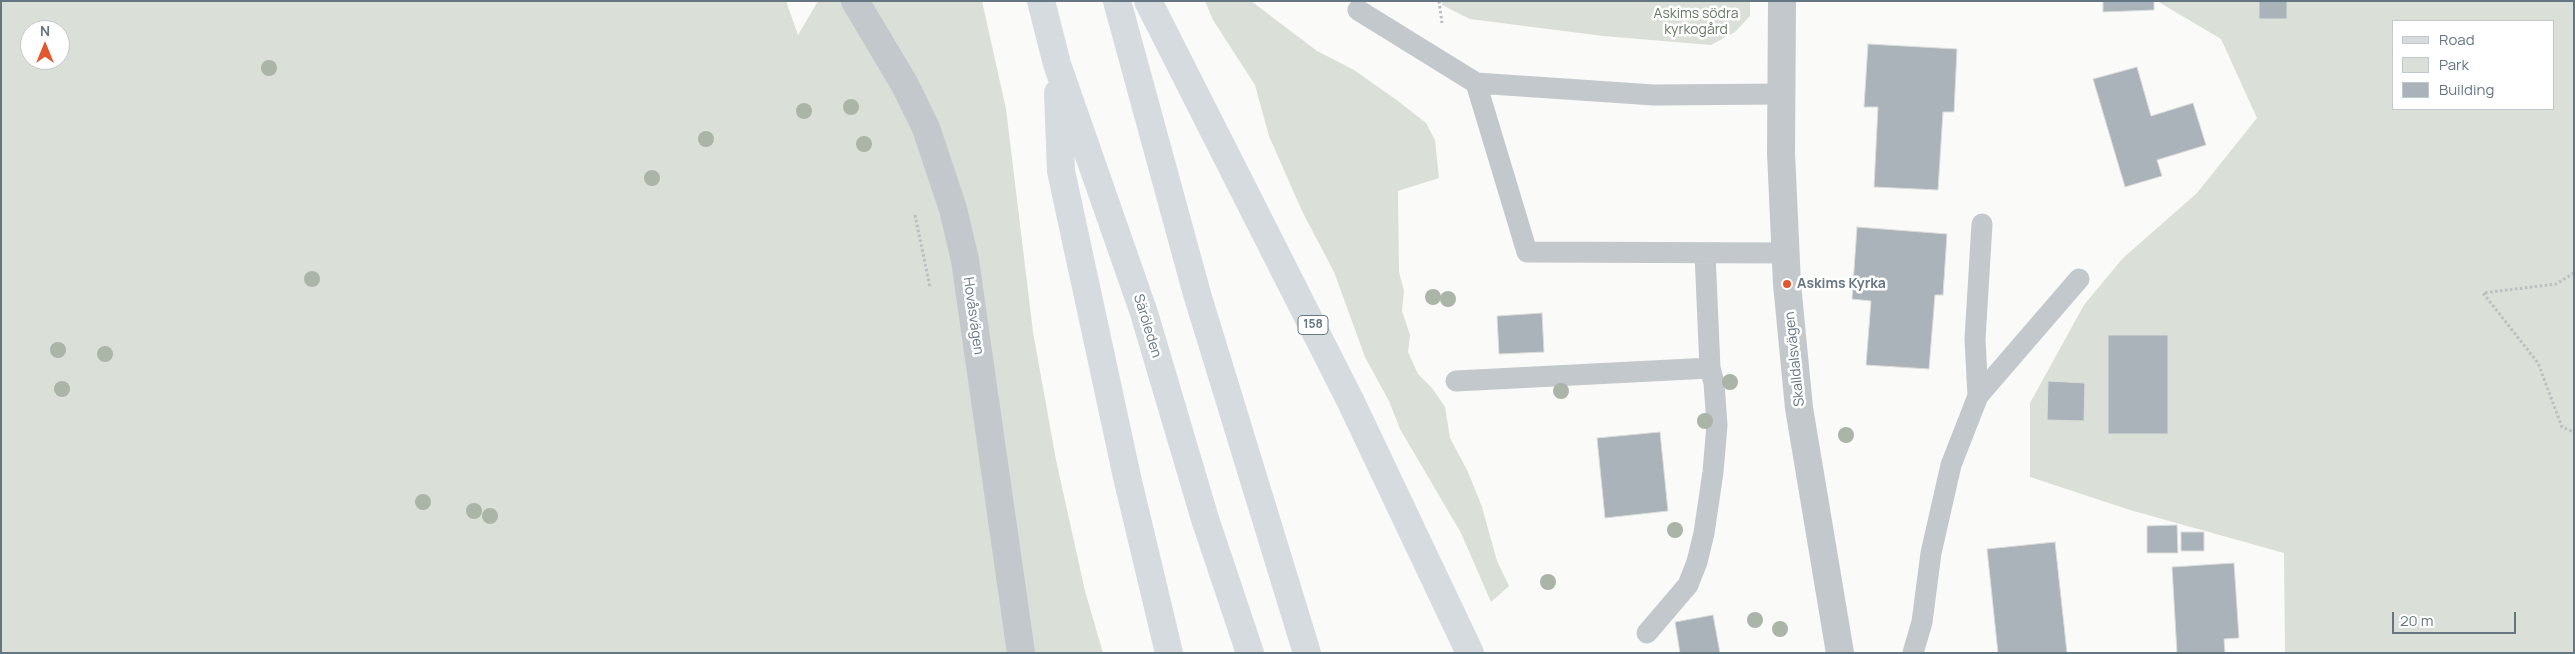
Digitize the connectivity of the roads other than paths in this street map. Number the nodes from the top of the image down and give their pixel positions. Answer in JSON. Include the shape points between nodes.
{"nodes":[{"id":1,"x":855,"y":1,"type":"edge"},
{"id":2,"x":1041,"y":1,"type":"edge"},
{"id":3,"x":1116,"y":1,"type":"edge"},
{"id":4,"x":1148,"y":1,"type":"edge"},
{"id":5,"x":1782,"y":1,"type":"edge"},
{"id":6,"x":1358,"y":10,"type":"dead end"},
{"id":7,"x":1057,"y":64,"type":"junction"},
{"id":8,"x":1476,"y":83,"type":"junction"},
{"id":9,"x":1781,"y":94,"type":"junction"},
{"id":10,"x":1982,"y":224,"type":"dead end"},
{"id":11,"x":1786,"y":253,"type":"junction"},
{"id":12,"x":1705,"y":254,"type":"junction"},
{"id":13,"x":2079,"y":279,"type":"dead end"},
{"id":14,"x":1710,"y":368,"type":"junction"},
{"id":15,"x":1456,"y":381,"type":"dead end"},
{"id":16,"x":1978,"y":396,"type":"junction"},
{"id":17,"x":1647,"y":633,"type":"dead end"},
{"id":18,"x":1021,"y":653,"type":"edge"},
{"id":19,"x":1169,"y":653,"type":"edge"},
{"id":20,"x":1250,"y":653,"type":"edge"},
{"id":21,"x":1307,"y":653,"type":"edge"},
{"id":22,"x":1470,"y":653,"type":"edge"},
{"id":23,"x":1840,"y":653,"type":"edge"},
{"id":24,"x":1913,"y":653,"type":"edge"}],
"edges":[{"from":1,"to":18,"type":"street","name":"Hovåsvägen","via":[[905,85],[926,128],[953,208],[965,260]]},
{"from":2,"to":7,"type":"main road","name":"Säröleden"},
{"from":3,"to":21,"type":"main road","via":[[1197,294]]},
{"from":4,"to":22,"type":"main road","number":"158","via":[[1347,393]]},
{"from":5,"to":9,"type":"street","name":"Skalldalsvägen"},
{"from":6,"to":8,"type":"lane"},
{"from":7,"to":19,"type":"main road","via":[[1061,171],[1127,477]]},
{"from":7,"to":20,"type":"main road","name":"Säröleden","via":[[1144,313]]},
{"from":8,"to":9,"type":"lane","via":[[1654,95]]},
{"from":8,"to":12,"type":"lane","via":[[1527,252]]},
{"from":9,"to":11,"type":"street","name":"Skalldalsvägen"},
{"from":10,"to":16,"type":"lane","via":[[1975,339]]},
{"from":11,"to":12,"type":"lane"},
{"from":11,"to":23,"type":"street","name":"Skalldalsvägen","via":[[1800,408]]},
{"from":12,"to":14,"type":"lane"},
{"from":13,"to":16,"type":"lane"},
{"from":14,"to":15,"type":"lane"},
{"from":14,"to":17,"type":"lane","via":[[1717,425],[1704,534],[1688,585]]},
{"from":16,"to":24,"type":"lane","via":[[1951,465],[1931,553],[1922,622]]}]}
